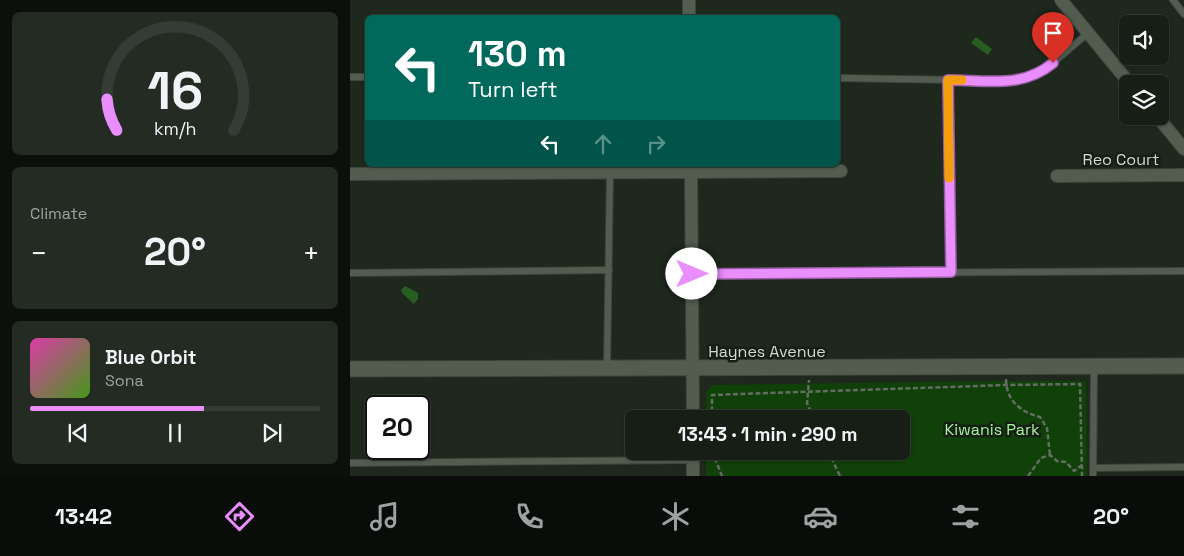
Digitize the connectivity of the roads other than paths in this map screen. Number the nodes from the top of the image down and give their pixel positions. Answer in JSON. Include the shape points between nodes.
{"nodes":[{"id":1,"x":689,"y":0,"type":"edge"},
{"id":2,"x":1061,"y":0,"type":"edge"},
{"id":3,"x":1173,"y":0,"type":"edge"},
{"id":4,"x":1184,"y":14,"type":"edge"},
{"id":5,"x":689,"y":15,"type":"edge"},
{"id":6,"x":1088,"y":33,"type":"junction"},
{"id":7,"x":1123,"y":75,"type":"edge"},
{"id":8,"x":350,"y":77,"type":"edge"},
{"id":9,"x":365,"y":77,"type":"edge"},
{"id":10,"x":840,"y":78,"type":"edge"},
{"id":11,"x":948,"y":80,"type":"junction"},
{"id":12,"x":1164,"y":125,"type":"edge"},
{"id":13,"x":1184,"y":149,"type":"edge"},
{"id":14,"x":691,"y":169,"type":"edge"},
{"id":15,"x":841,"y":171,"type":"dead end"},
{"id":16,"x":610,"y":173,"type":"junction"},
{"id":17,"x":350,"y":174,"type":"edge"},
{"id":18,"x":1184,"y":175,"type":"edge"},
{"id":19,"x":1057,"y":176,"type":"dead end"},
{"id":20,"x":609,"y":270,"type":"junction"},
{"id":21,"x":1184,"y":271,"type":"edge"},
{"id":22,"x":951,"y":272,"type":"junction"},
{"id":23,"x":350,"y":273,"type":"edge"},
{"id":24,"x":692,"y":274,"type":"junction"},
{"id":25,"x":1094,"y":366,"type":"junction"},
{"id":26,"x":1184,"y":366,"type":"edge"},
{"id":27,"x":350,"y":368,"type":"edge"},
{"id":28,"x":607,"y":369,"type":"junction"},
{"id":29,"x":693,"y":369,"type":"junction"},
{"id":30,"x":693,"y":410,"type":"edge"},
{"id":31,"x":625,"y":457,"type":"edge"},
{"id":32,"x":693,"y":460,"type":"edge"},
{"id":33,"x":350,"y":463,"type":"edge"},
{"id":34,"x":1184,"y":467,"type":"edge"},
{"id":35,"x":1093,"y":468,"type":"junction"},
{"id":36,"x":693,"y":476,"type":"edge"},
{"id":37,"x":1093,"y":476,"type":"edge"}],
"edges":[{"from":1,"to":5,"type":"street"},
{"from":2,"to":6,"type":"street"},
{"from":3,"to":4,"type":"lane"},
{"from":6,"to":7,"type":"street"},
{"from":6,"to":11,"type":"lane","via":[[1041,73],[1018,81]]},
{"from":8,"to":9,"type":"lane"},
{"from":10,"to":11,"type":"lane"},
{"from":11,"to":22,"type":"lane"},
{"from":12,"to":13,"type":"street"},
{"from":14,"to":15,"type":"street"},
{"from":14,"to":16,"type":"street"},
{"from":14,"to":24,"type":"street"},
{"from":16,"to":17,"type":"street"},
{"from":16,"to":20,"type":"lane"},
{"from":18,"to":19,"type":"street","name":"Reo Court"},
{"from":20,"to":23,"type":"lane"},
{"from":20,"to":28,"type":"lane"},
{"from":21,"to":22,"type":"lane"},
{"from":22,"to":24,"type":"lane"},
{"from":24,"to":29,"type":"street"},
{"from":25,"to":26,"type":"street","name":"Haynes Avenue"},
{"from":25,"to":29,"type":"street","name":"Haynes Avenue"},
{"from":25,"to":35,"type":"lane"},
{"from":27,"to":28,"type":"street","name":"Haynes Avenue"},
{"from":28,"to":29,"type":"street","name":"Haynes Avenue"},
{"from":29,"to":30,"type":"street"},
{"from":31,"to":33,"type":"lane"},
{"from":32,"to":36,"type":"street"},
{"from":34,"to":35,"type":"lane"},
{"from":35,"to":37,"type":"lane"}]}
